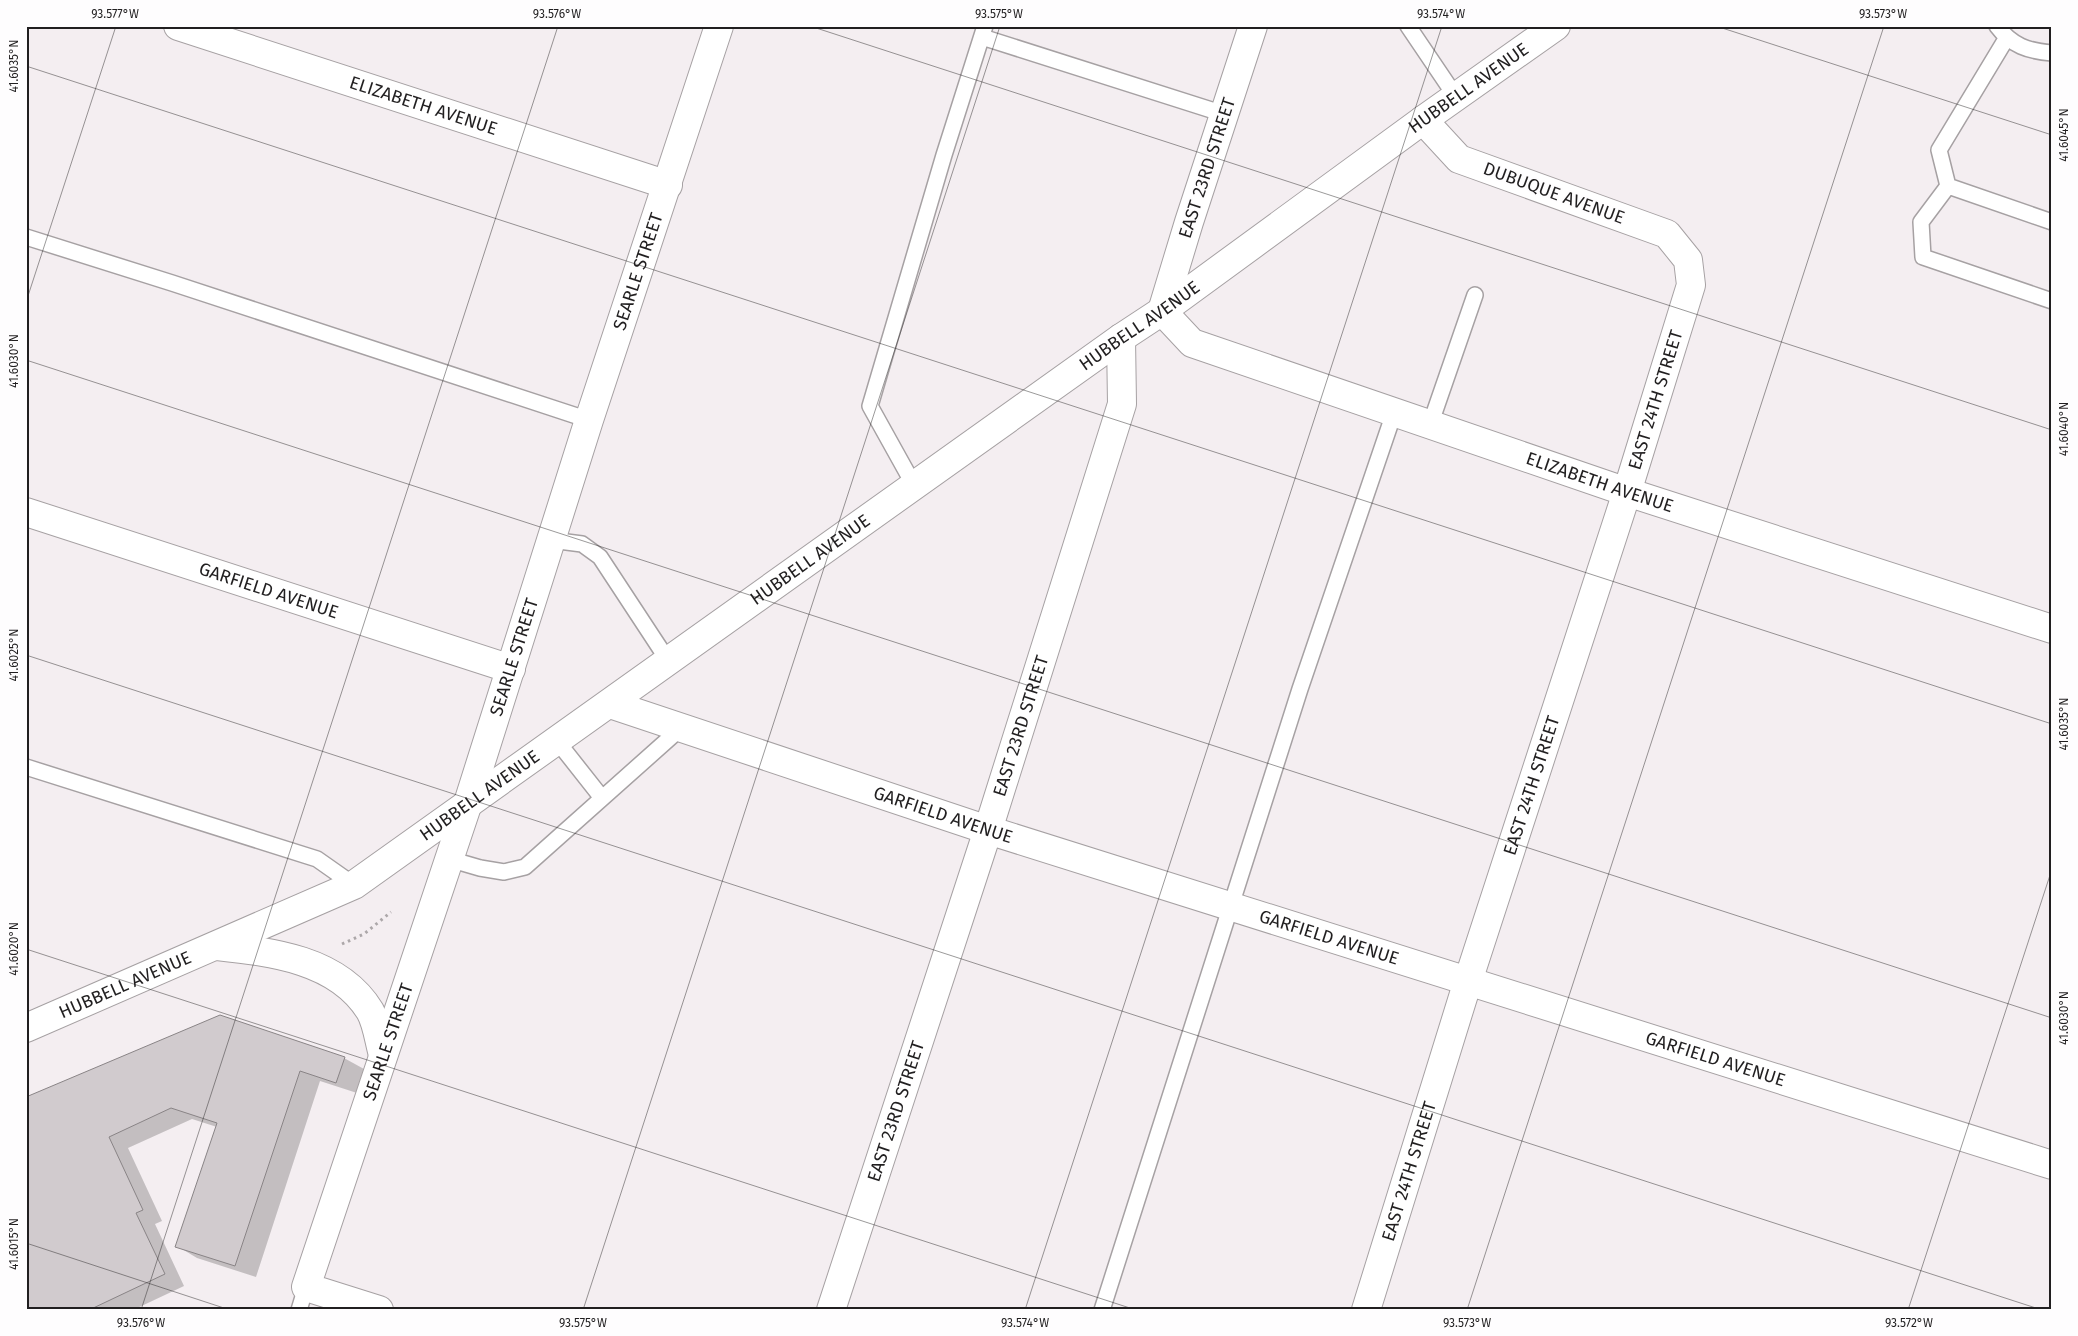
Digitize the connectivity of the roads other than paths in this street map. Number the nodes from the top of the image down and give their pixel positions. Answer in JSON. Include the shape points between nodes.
{"nodes":[{"id":1,"x":178,"y":26,"type":"edge"},
{"id":2,"x":719,"y":26,"type":"edge"},
{"id":3,"x":1253,"y":26,"type":"edge"},
{"id":4,"x":1408,"y":26,"type":"edge"},
{"id":5,"x":1556,"y":26,"type":"edge"},
{"id":6,"x":983,"y":31,"type":"edge"},
{"id":7,"x":2001,"y":32,"type":"edge"},
{"id":8,"x":2052,"y":53,"type":"edge"},
{"id":9,"x":1456,"y":97,"type":"junction"},
{"id":10,"x":1224,"y":114,"type":"junction"},
{"id":11,"x":1422,"y":120,"type":"junction"},
{"id":12,"x":668,"y":185,"type":"junction"},
{"id":13,"x":1948,"y":186,"type":"junction"},
{"id":14,"x":2052,"y":222,"type":"edge"},
{"id":15,"x":26,"y":237,"type":"edge"},
{"id":16,"x":1688,"y":260,"type":"joint"},
{"id":17,"x":1476,"y":295,"type":"dead end"},
{"id":18,"x":2052,"y":301,"type":"edge"},
{"id":19,"x":1162,"y":311,"type":"junction"},
{"id":20,"x":1121,"y":338,"type":"junction"},
{"id":21,"x":1394,"y":413,"type":"junction"},
{"id":22,"x":588,"y":420,"type":"junction"},
{"id":23,"x":1430,"y":425,"type":"junction"},
{"id":24,"x":915,"y":487,"type":"junction"},
{"id":25,"x":1627,"y":492,"type":"junction"},
{"id":26,"x":26,"y":512,"type":"edge"},
{"id":27,"x":551,"y":540,"type":"junction"},
{"id":28,"x":2052,"y":629,"type":"edge"},
{"id":29,"x":669,"y":662,"type":"junction"},
{"id":30,"x":511,"y":669,"type":"junction"},
{"id":31,"x":610,"y":704,"type":"junction"},
{"id":32,"x":681,"y":728,"type":"junction"},
{"id":33,"x":558,"y":741,"type":"junction"},
{"id":34,"x":26,"y":767,"type":"edge"},
{"id":35,"x":602,"y":798,"type":"junction"},
{"id":36,"x":467,"y":806,"type":"junction"},
{"id":37,"x":988,"y":830,"type":"junction"},
{"id":38,"x":449,"y":859,"type":"junction"},
{"id":39,"x":354,"y":885,"type":"junction"},
{"id":40,"x":1230,"y":906,"type":"junction"},
{"id":41,"x":214,"y":946,"type":"junction"},
{"id":42,"x":1468,"y":981,"type":"junction"},
{"id":43,"x":26,"y":1028,"type":"edge"},
{"id":44,"x":383,"y":1055,"type":"junction"},
{"id":45,"x":2052,"y":1165,"type":"edge"},
{"id":46,"x":302,"y":1298,"type":"edge"},
{"id":47,"x":379,"y":1310,"type":"edge"},
{"id":48,"x":831,"y":1310,"type":"edge"},
{"id":49,"x":1102,"y":1310,"type":"edge"},
{"id":50,"x":1366,"y":1310,"type":"edge"}],
"edges":[{"from":1,"to":12,"type":"street","name":"ELIZABETH AVENUE"},
{"from":2,"to":12,"type":"street","name":"SEARLE STREET"},
{"from":3,"to":10,"type":"street","name":"EAST 23RD STREET"},
{"from":4,"to":9,"type":"lane"},
{"from":5,"to":9,"type":"street","name":"HUBBELL AVENUE"},
{"from":6,"to":10,"type":"lane"},
{"from":6,"to":24,"type":"lane","via":[[870,406]]},
{"from":7,"to":8,"type":"lane","via":[[2031,52]]},
{"from":7,"to":13,"type":"lane","via":[[1939,150]]},
{"from":9,"to":11,"type":"street","name":"HUBBELL AVENUE"},
{"from":10,"to":19,"type":"street","name":"EAST 23RD STREET"},
{"from":11,"to":16,"type":"street","name":"DUBUQUE AVENUE","via":[[1459,159],[1667,234]]},
{"from":11,"to":19,"type":"street","name":"HUBBELL AVENUE"},
{"from":12,"to":22,"type":"street","name":"SEARLE STREET"},
{"from":13,"to":14,"type":"lane"},
{"from":13,"to":18,"type":"lane","via":[[1921,222],[1923,257]]},
{"from":15,"to":22,"type":"lane"},
{"from":16,"to":25,"type":"street","name":"EAST 24TH STREET","via":[[1691,285]]},
{"from":17,"to":23,"type":"lane"},
{"from":19,"to":20,"type":"street","name":"HUBBELL AVENUE"},
{"from":19,"to":21,"type":"street","name":"ELIZABETH AVENUE","via":[[1192,343]]},
{"from":20,"to":24,"type":"street","name":"HUBBELL AVENUE"},
{"from":20,"to":37,"type":"street","name":"EAST 23RD STREET","via":[[1122,404]]},
{"from":21,"to":23,"type":"street","name":"ELIZABETH AVENUE"},
{"from":21,"to":40,"type":"lane"},
{"from":22,"to":27,"type":"street","name":"SEARLE STREET"},
{"from":23,"to":25,"type":"street","name":"ELIZABETH AVENUE"},
{"from":24,"to":29,"type":"street","name":"HUBBELL AVENUE"},
{"from":25,"to":28,"type":"street","name":"ELIZABETH AVENUE"},
{"from":25,"to":42,"type":"street","name":"EAST 24TH STREET"},
{"from":26,"to":30,"type":"street","name":"GARFIELD AVENUE"},
{"from":27,"to":29,"type":"lane","via":[[582,544],[600,557]]},
{"from":27,"to":30,"type":"street","name":"SEARLE STREET"},
{"from":29,"to":31,"type":"street","name":"HUBBELL AVENUE"},
{"from":30,"to":36,"type":"street","name":"SEARLE STREET"},
{"from":31,"to":32,"type":"street","name":"GARFIELD AVENUE"},
{"from":31,"to":33,"type":"street","name":"HUBBELL AVENUE"},
{"from":32,"to":35,"type":"lane"},
{"from":32,"to":37,"type":"street","name":"GARFIELD AVENUE"},
{"from":33,"to":35,"type":"lane"},
{"from":33,"to":36,"type":"street","name":"HUBBELL AVENUE"},
{"from":34,"to":39,"type":"lane","via":[[317,858]]},
{"from":35,"to":38,"type":"lane","via":[[525,867],[504,872]]},
{"from":36,"to":38,"type":"street","name":"SEARLE STREET"},
{"from":36,"to":39,"type":"street","name":"HUBBELL AVENUE"},
{"from":37,"to":40,"type":"street","name":"GARFIELD AVENUE"},
{"from":37,"to":48,"type":"street","name":"EAST 23RD STREET"},
{"from":38,"to":44,"type":"street","name":"SEARLE STREET"},
{"from":39,"to":41,"type":"street","name":"HUBBELL AVENUE"},
{"from":40,"to":42,"type":"street","name":"GARFIELD AVENUE"},
{"from":40,"to":49,"type":"lane"},
{"from":41,"to":43,"type":"street","name":"HUBBELL AVENUE"},
{"from":41,"to":44,"type":"street","via":[[259,950],[302,961],[351,986],[370,1012]]},
{"from":42,"to":45,"type":"street","name":"GARFIELD AVENUE"},
{"from":42,"to":50,"type":"street","name":"EAST 24TH STREET"},
{"from":44,"to":46,"type":"street","name":"SEARLE STREET"},
{"from":46,"to":47,"type":"street"}]}
